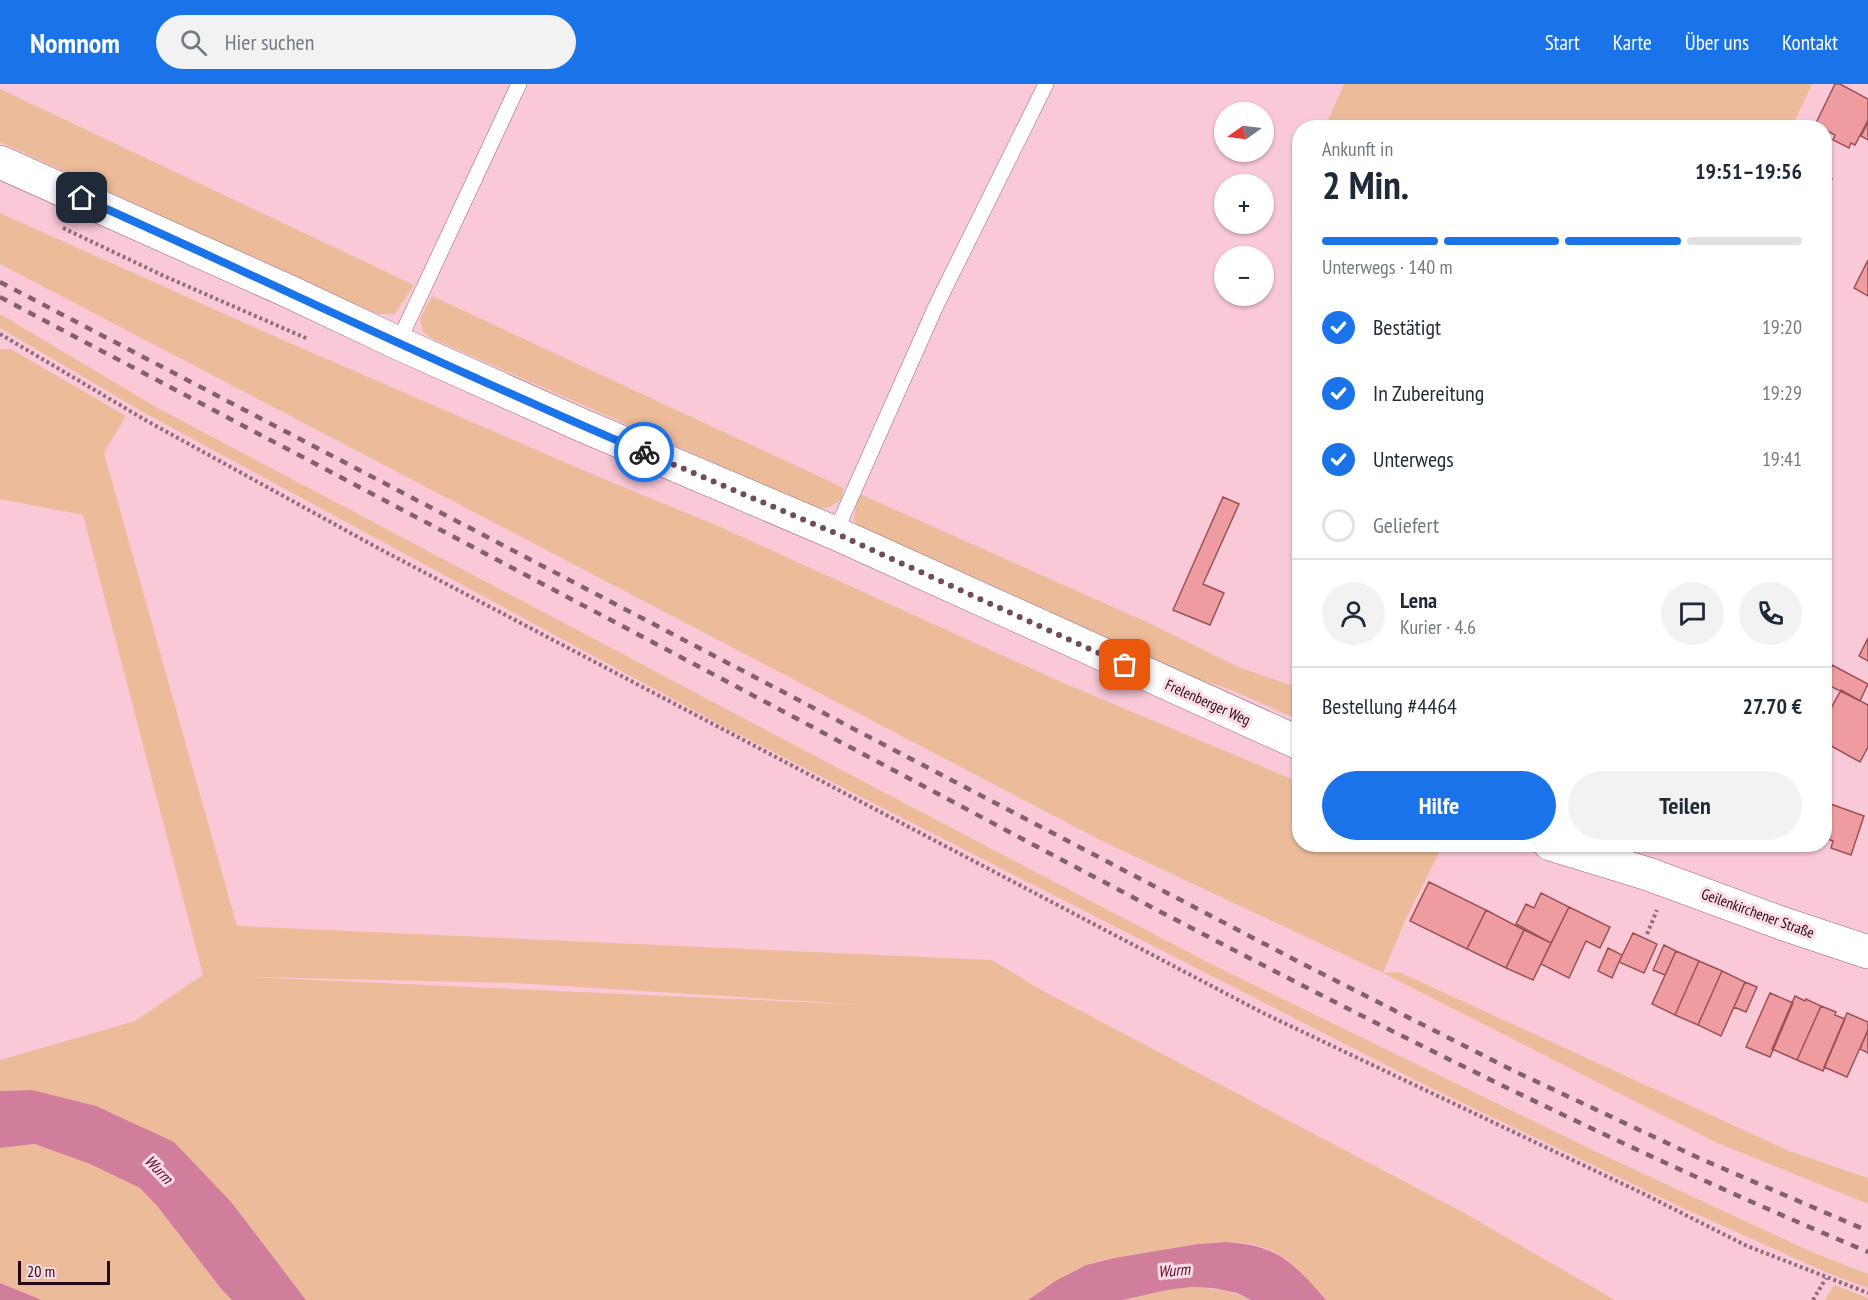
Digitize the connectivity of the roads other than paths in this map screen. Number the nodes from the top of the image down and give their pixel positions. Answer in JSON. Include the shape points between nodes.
{"nodes":[{"id":1,"x":519,"y":84,"type":"edge"},
{"id":2,"x":1046,"y":84,"type":"edge"},
{"id":3,"x":0,"y":162,"type":"edge"},
{"id":4,"x":398,"y":343,"type":"junction"},
{"id":5,"x":835,"y":533,"type":"junction"},
{"id":6,"x":1292,"y":740,"type":"edge"},
{"id":7,"x":1576,"y":852,"type":"edge"},
{"id":8,"x":1868,"y":952,"type":"edge"}],
"edges":[{"from":1,"to":4,"type":"lane"},
{"from":2,"to":5,"type":"lane","via":[[936,306]]},
{"from":3,"to":4,"type":"main road","name":"Frelenberger Weg"},
{"from":4,"to":5,"type":"main road","name":"Frelenberger Weg"},
{"from":5,"to":6,"type":"main road","name":"Frelenberger Weg"},
{"from":7,"to":8,"type":"main road","name":"Geilenkirchener Straße"}]}
